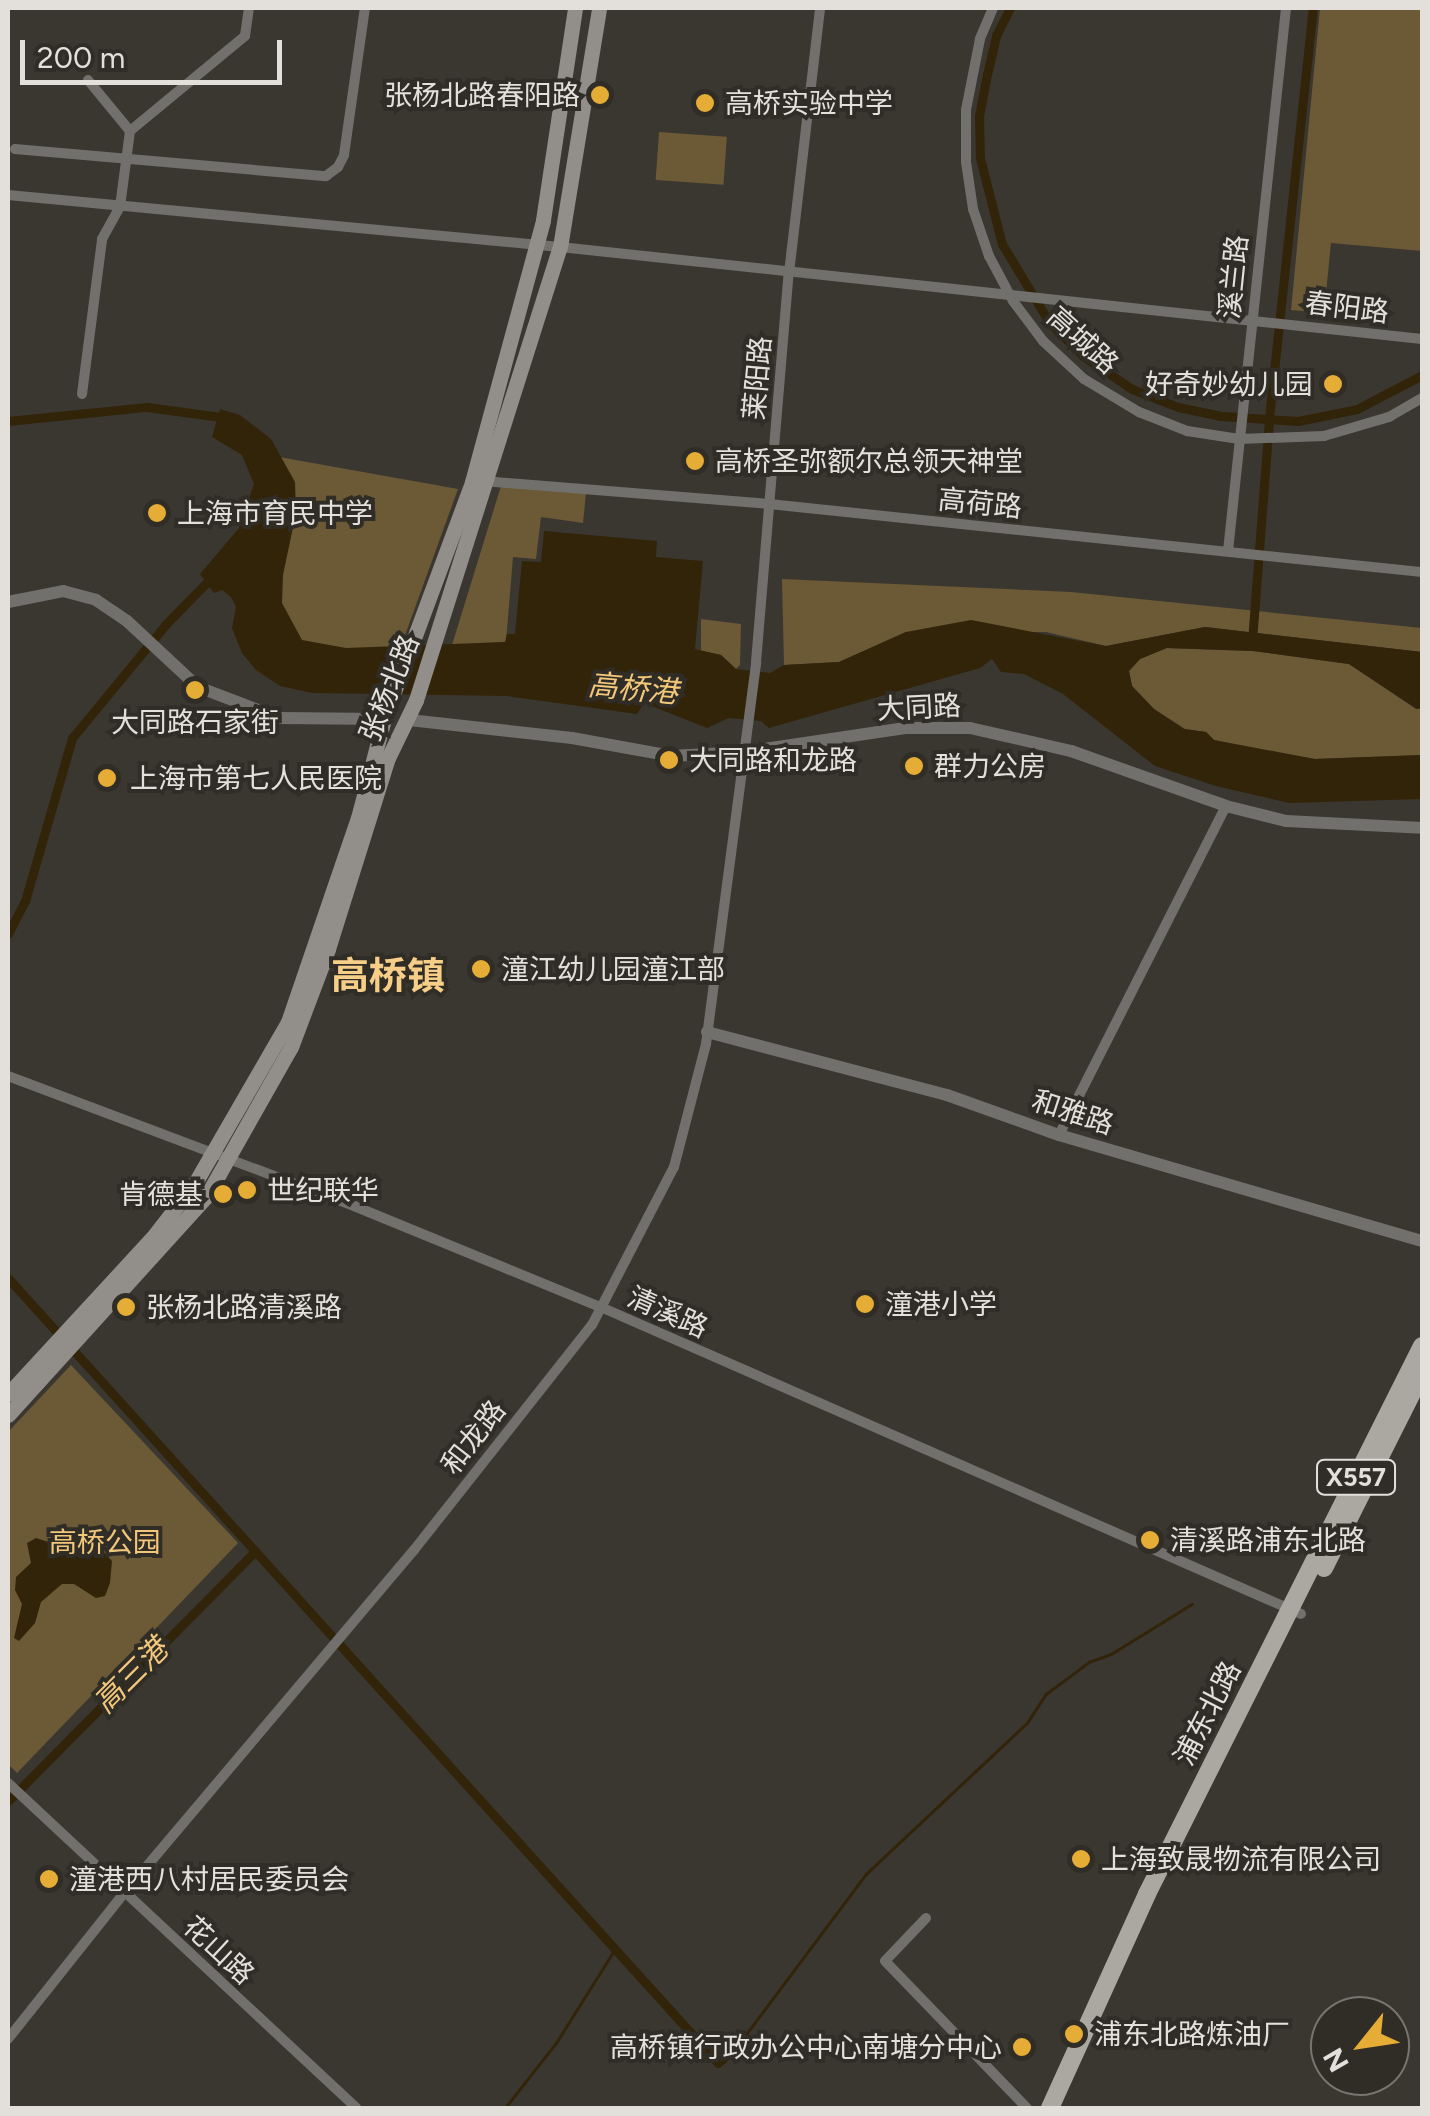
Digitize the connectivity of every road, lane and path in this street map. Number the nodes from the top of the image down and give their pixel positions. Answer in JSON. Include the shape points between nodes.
{"nodes":[{"id":1,"x":249,"y":8,"type":"edge"},
{"id":2,"x":365,"y":8,"type":"edge"},
{"id":3,"x":575,"y":8,"type":"edge"},
{"id":4,"x":599,"y":8,"type":"edge"},
{"id":5,"x":820,"y":8,"type":"edge"},
{"id":6,"x":993,"y":8,"type":"edge"},
{"id":7,"x":1286,"y":8,"type":"edge"},
{"id":8,"x":88,"y":80,"type":"dead end"},
{"id":9,"x":130,"y":131,"type":"junction"},
{"id":10,"x":15,"y":149,"type":"dead end"},
{"id":11,"x":128,"y":162,"type":"junction"},
{"id":12,"x":8,"y":194,"type":"edge"},
{"id":13,"x":120,"y":207,"type":"junction"},
{"id":14,"x":536,"y":246,"type":"junction"},
{"id":15,"x":560,"y":247,"type":"junction"},
{"id":16,"x":789,"y":273,"type":"junction"},
{"id":17,"x":1010,"y":296,"type":"junction"},
{"id":18,"x":1250,"y":321,"type":"junction"},
{"id":19,"x":1422,"y":338,"type":"edge"},
{"id":20,"x":82,"y":394,"type":"dead end"},
{"id":21,"x":1422,"y":398,"type":"edge"},
{"id":22,"x":1240,"y":440,"type":"junction"},
{"id":23,"x":479,"y":481,"type":"junction"},
{"id":24,"x":768,"y":504,"type":"junction"},
{"id":25,"x":1228,"y":552,"type":"junction"},
{"id":26,"x":1422,"y":572,"type":"edge"},
{"id":27,"x":8,"y":602,"type":"edge"},
{"id":28,"x":384,"y":719,"type":"junction"},
{"id":29,"x":408,"y":720,"type":"junction"},
{"id":30,"x":743,"y":746,"type":"junction"},
{"id":31,"x":1226,"y":806,"type":"junction"},
{"id":32,"x":1422,"y":828,"type":"edge"},
{"id":33,"x":707,"y":1032,"type":"junction"},
{"id":34,"x":8,"y":1076,"type":"edge"},
{"id":35,"x":1058,"y":1135,"type":"junction"},
{"id":36,"x":213,"y":1152,"type":"junction"},
{"id":37,"x":230,"y":1159,"type":"junction"},
{"id":38,"x":1422,"y":1242,"type":"edge"},
{"id":39,"x":604,"y":1308,"type":"junction"},
{"id":40,"x":65,"y":1343,"type":"junction"},
{"id":41,"x":1422,"y":1346,"type":"edge"},
{"id":42,"x":1422,"y":1374,"type":"edge"},
{"id":43,"x":8,"y":1394,"type":"edge"},
{"id":44,"x":8,"y":1414,"type":"edge"},
{"id":45,"x":1295,"y":1611,"type":"junction"},
{"id":46,"x":8,"y":1783,"type":"edge"},
{"id":47,"x":125,"y":1892,"type":"junction"},
{"id":48,"x":926,"y":1918,"type":"dead end"},
{"id":49,"x":8,"y":2039,"type":"edge"},
{"id":50,"x":356,"y":2108,"type":"edge"},
{"id":51,"x":1027,"y":2108,"type":"edge"},
{"id":52,"x":1050,"y":2108,"type":"edge"},
{"id":53,"x":1061,"y":2108,"type":"edge"}],
"edges":[{"from":1,"to":9,"type":"street","via":[[245,36]]},
{"from":2,"to":11,"type":"street","via":[[344,154],[326,176]]},
{"from":3,"to":14,"type":"main road","name":"张杨北路"},
{"from":4,"to":15,"type":"main road","name":"张杨北路"},
{"from":5,"to":16,"type":"street","name":"莱阳路"},
{"from":6,"to":17,"type":"street","name":"高城路","via":[[970,80],[966,162],[989,256]]},
{"from":7,"to":18,"type":"street","name":"溪兰路"},
{"from":8,"to":9,"type":"street"},
{"from":9,"to":11,"type":"street"},
{"from":10,"to":11,"type":"street"},
{"from":11,"to":13,"type":"street"},
{"from":12,"to":13,"type":"street","name":"春阳路"},
{"from":13,"to":14,"type":"street","name":"春阳路"},
{"from":13,"to":20,"type":"street","via":[[102,239]]},
{"from":14,"to":15,"type":"street","name":"春阳路"},
{"from":14,"to":23,"type":"main road","name":"张杨北路"},
{"from":15,"to":16,"type":"street","name":"春阳路"},
{"from":15,"to":23,"type":"main road","name":"张杨北路"},
{"from":16,"to":17,"type":"street","name":"春阳路"},
{"from":16,"to":24,"type":"street","name":"莱阳路"},
{"from":17,"to":18,"type":"street","name":"春阳路"},
{"from":17,"to":22,"type":"street","name":"高城路","via":[[1084,379],[1187,431]]},
{"from":18,"to":19,"type":"street","name":"春阳路"},
{"from":18,"to":22,"type":"street","name":"溪兰路"},
{"from":21,"to":22,"type":"street","name":"高城路","via":[[1389,417],[1324,436]]},
{"from":22,"to":25,"type":"street","name":"溪兰路"},
{"from":23,"to":24,"type":"street","name":"高荷路"},
{"from":23,"to":28,"type":"main road","name":"张杨北路"},
{"from":23,"to":29,"type":"main road","name":"张杨北路"},
{"from":24,"to":25,"type":"street","name":"高荷路"},
{"from":24,"to":30,"type":"street","name":"莱阳路"},
{"from":25,"to":26,"type":"street","name":"高荷路"},
{"from":27,"to":28,"type":"street","via":[[63,591],[96,600],[198,687],[279,718]]},
{"from":28,"to":29,"type":"main road"},
{"from":28,"to":36,"type":"main road","name":"张杨北路","via":[[358,818],[288,1022]]},
{"from":29,"to":30,"type":"street","name":"大同路","via":[[672,756]]},
{"from":29,"to":37,"type":"main road","name":"张杨北路","via":[[388,758],[292,1047]]},
{"from":30,"to":31,"type":"street","name":"大同路","via":[[904,728],[970,728],[1071,751]]},
{"from":30,"to":33,"type":"street","name":"和龙路"},
{"from":31,"to":32,"type":"street","name":"大同路","via":[[1286,820]]},
{"from":31,"to":35,"type":"street"},
{"from":33,"to":35,"type":"street","name":"和雅路","via":[[947,1094]]},
{"from":33,"to":39,"type":"street","name":"和龙路","via":[[674,1168]]},
{"from":34,"to":36,"type":"street","name":"清溪路"},
{"from":35,"to":38,"type":"street","name":"和雅路"},
{"from":36,"to":37,"type":"street","name":"清溪路"},
{"from":36,"to":40,"type":"main road","name":"张杨北路"},
{"from":37,"to":39,"type":"street","name":"清溪路"},
{"from":37,"to":40,"type":"main road","name":"张杨北路","via":[[206,1198]]},
{"from":39,"to":45,"type":"street","name":"清溪路"},
{"from":39,"to":47,"type":"street","name":"和龙路"},
{"from":40,"to":43,"type":"main road","name":"张杨北路"},
{"from":40,"to":44,"type":"main road","name":"张杨北路"},
{"from":41,"to":45,"type":"main road","name":"浦东北路","number":"X557"},
{"from":42,"to":45,"type":"main road","name":"浦东北路","number":"X557"},
{"from":45,"to":52,"type":"main road","name":"浦东北路","number":"X557","via":[[1147,1894]]},
{"from":45,"to":53,"type":"main road","name":"浦东北路","number":"X557"},
{"from":46,"to":47,"type":"street","name":"花山路"},
{"from":47,"to":49,"type":"street","name":"和龙路"},
{"from":47,"to":50,"type":"street","name":"花山路"},
{"from":48,"to":51,"type":"street","via":[[886,1961]]}]}
